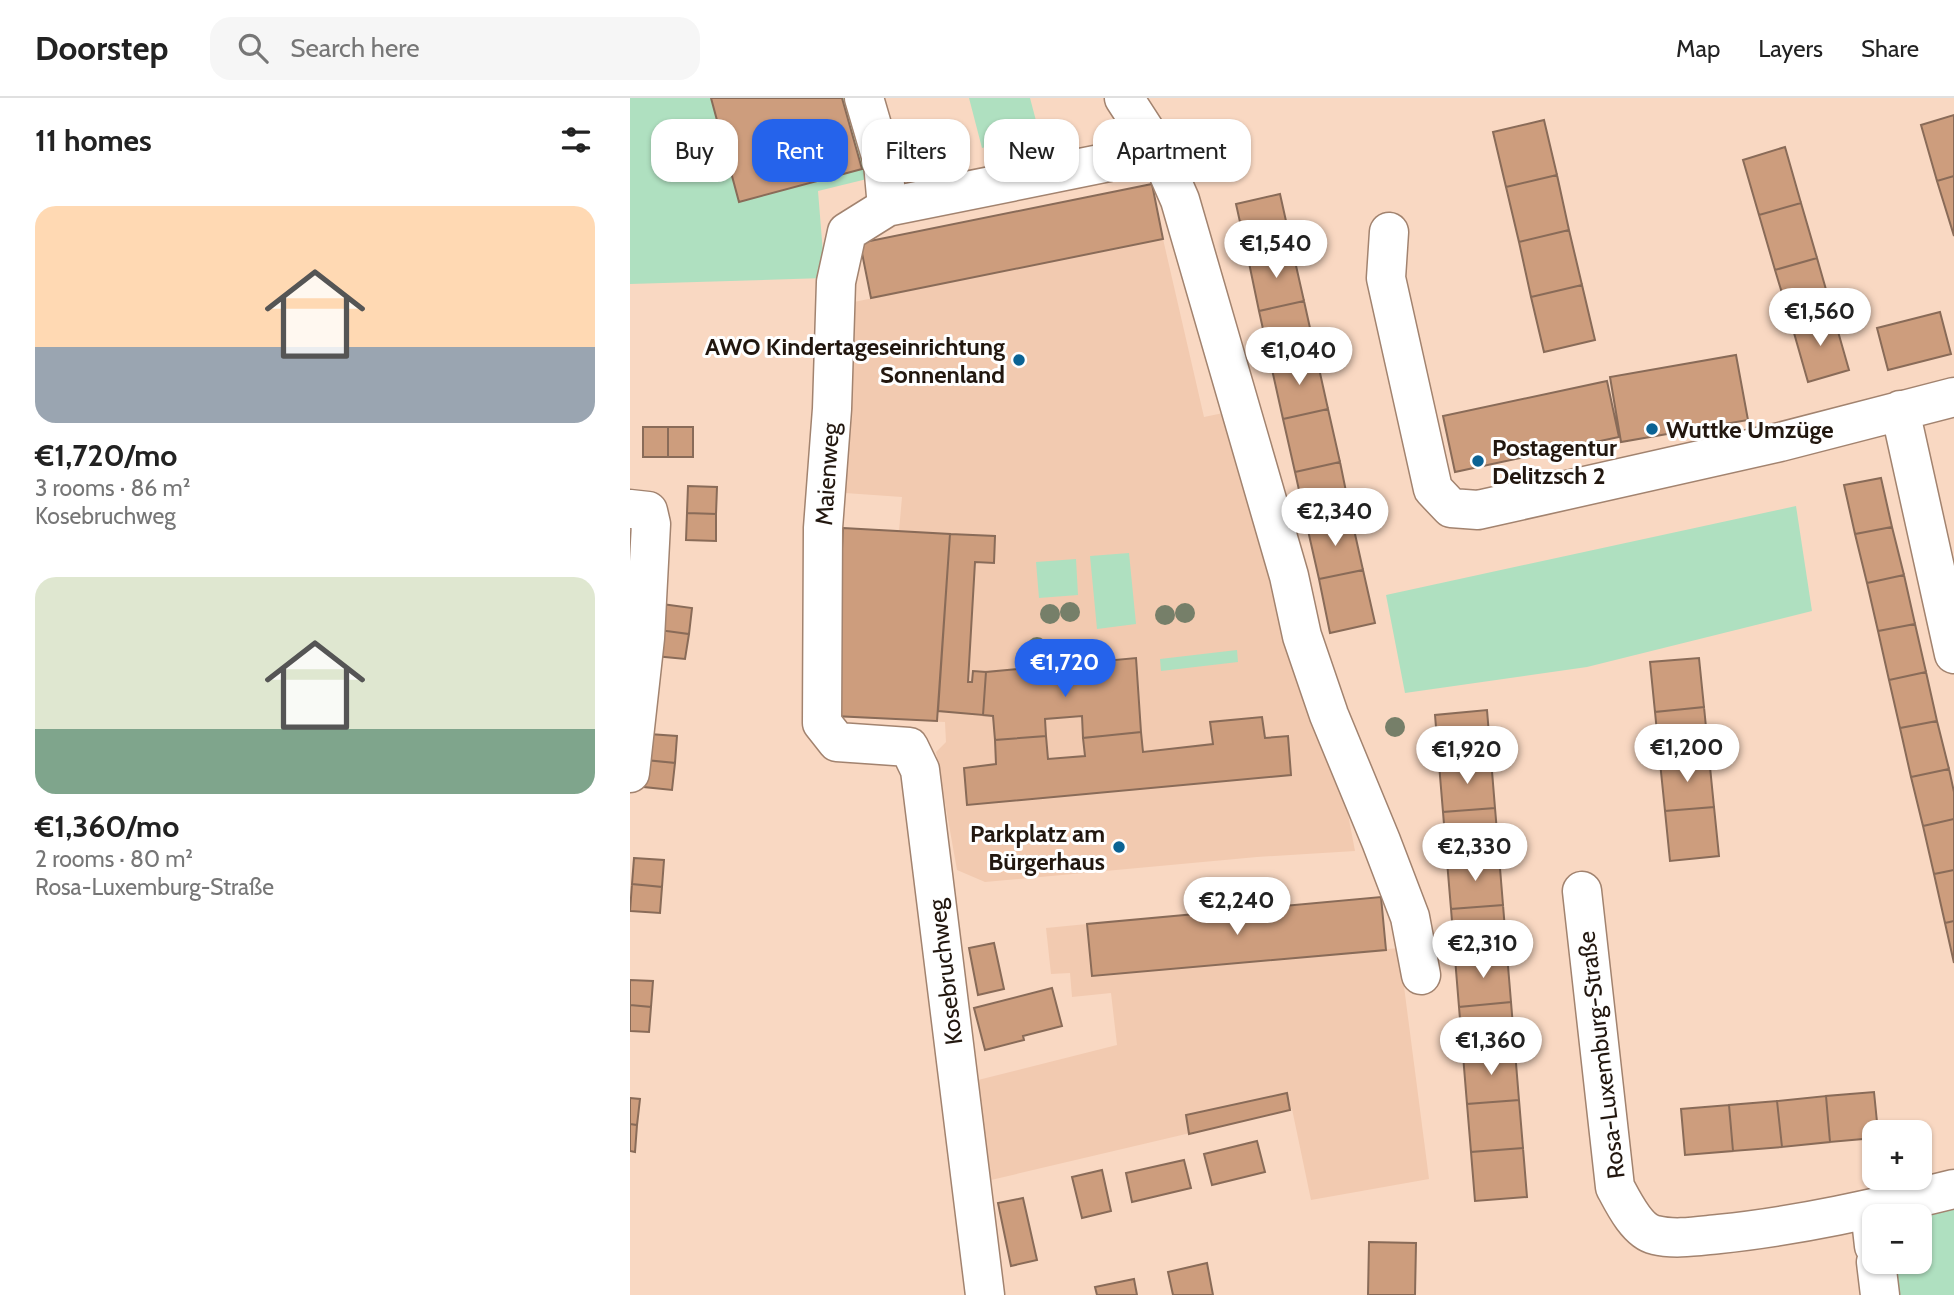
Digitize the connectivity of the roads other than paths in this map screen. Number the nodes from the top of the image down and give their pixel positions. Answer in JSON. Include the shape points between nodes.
{"nodes":[{"id":1,"x":864,"y":98,"type":"edge"},
{"id":2,"x":1124,"y":98,"type":"edge"},
{"id":3,"x":1138,"y":119,"type":"edge"},
{"id":4,"x":1093,"y":165,"type":"edge"},
{"id":5,"x":1171,"y":182,"type":"edge"},
{"id":6,"x":887,"y":207,"type":"junction"},
{"id":7,"x":1389,"y":232,"type":"dead end"},
{"id":8,"x":1954,"y":397,"type":"edge"},
{"id":9,"x":1900,"y":410,"type":"junction"},
{"id":10,"x":630,"y":509,"type":"edge"},
{"id":11,"x":1954,"y":654,"type":"edge"},
{"id":12,"x":822,"y":723,"type":"joint"},
{"id":13,"x":630,"y":773,"type":"edge"},
{"id":14,"x":1582,"y":891,"type":"dead end"},
{"id":15,"x":1421,"y":975,"type":"dead end"},
{"id":16,"x":1954,"y":1189,"type":"edge"},
{"id":17,"x":1922,"y":1204,"type":"edge"},
{"id":18,"x":1862,"y":1228,"type":"edge"},
{"id":19,"x":1877,"y":1274,"type":"edge"},
{"id":20,"x":985,"y":1295,"type":"edge"},
{"id":21,"x":1880,"y":1295,"type":"edge"}],
"edges":[{"from":1,"to":6,"type":"street","via":[[883,163]]},
{"from":2,"to":3,"type":"street"},
{"from":4,"to":6,"type":"street"},
{"from":5,"to":15,"type":"street","via":[[1289,576],[1302,636],[1410,917]]},
{"from":6,"to":12,"type":"street","name":"Maienweg","via":[[847,232],[836,282],[823,528]]},
{"from":7,"to":9,"type":"street","via":[[1386,278],[1430,476],[1433,489],[1451,508],[1478,510]]},
{"from":8,"to":9,"type":"street"},
{"from":9,"to":11,"type":"street"},
{"from":10,"to":13,"type":"street","via":[[648,511],[651,524],[645,638]]},
{"from":12,"to":20,"type":"street","name":"Kosebruchweg","via":[[837,742],[909,747],[920,770]]},
{"from":14,"to":18,"type":"street","name":"Rosa-Luxemburg-Straße","via":[[1615,1187],[1630,1215],[1652,1235]]},
{"from":16,"to":17,"type":"street","name":"Rosa-Luxemburg-Straße"},
{"from":19,"to":21,"type":"street"}]}
